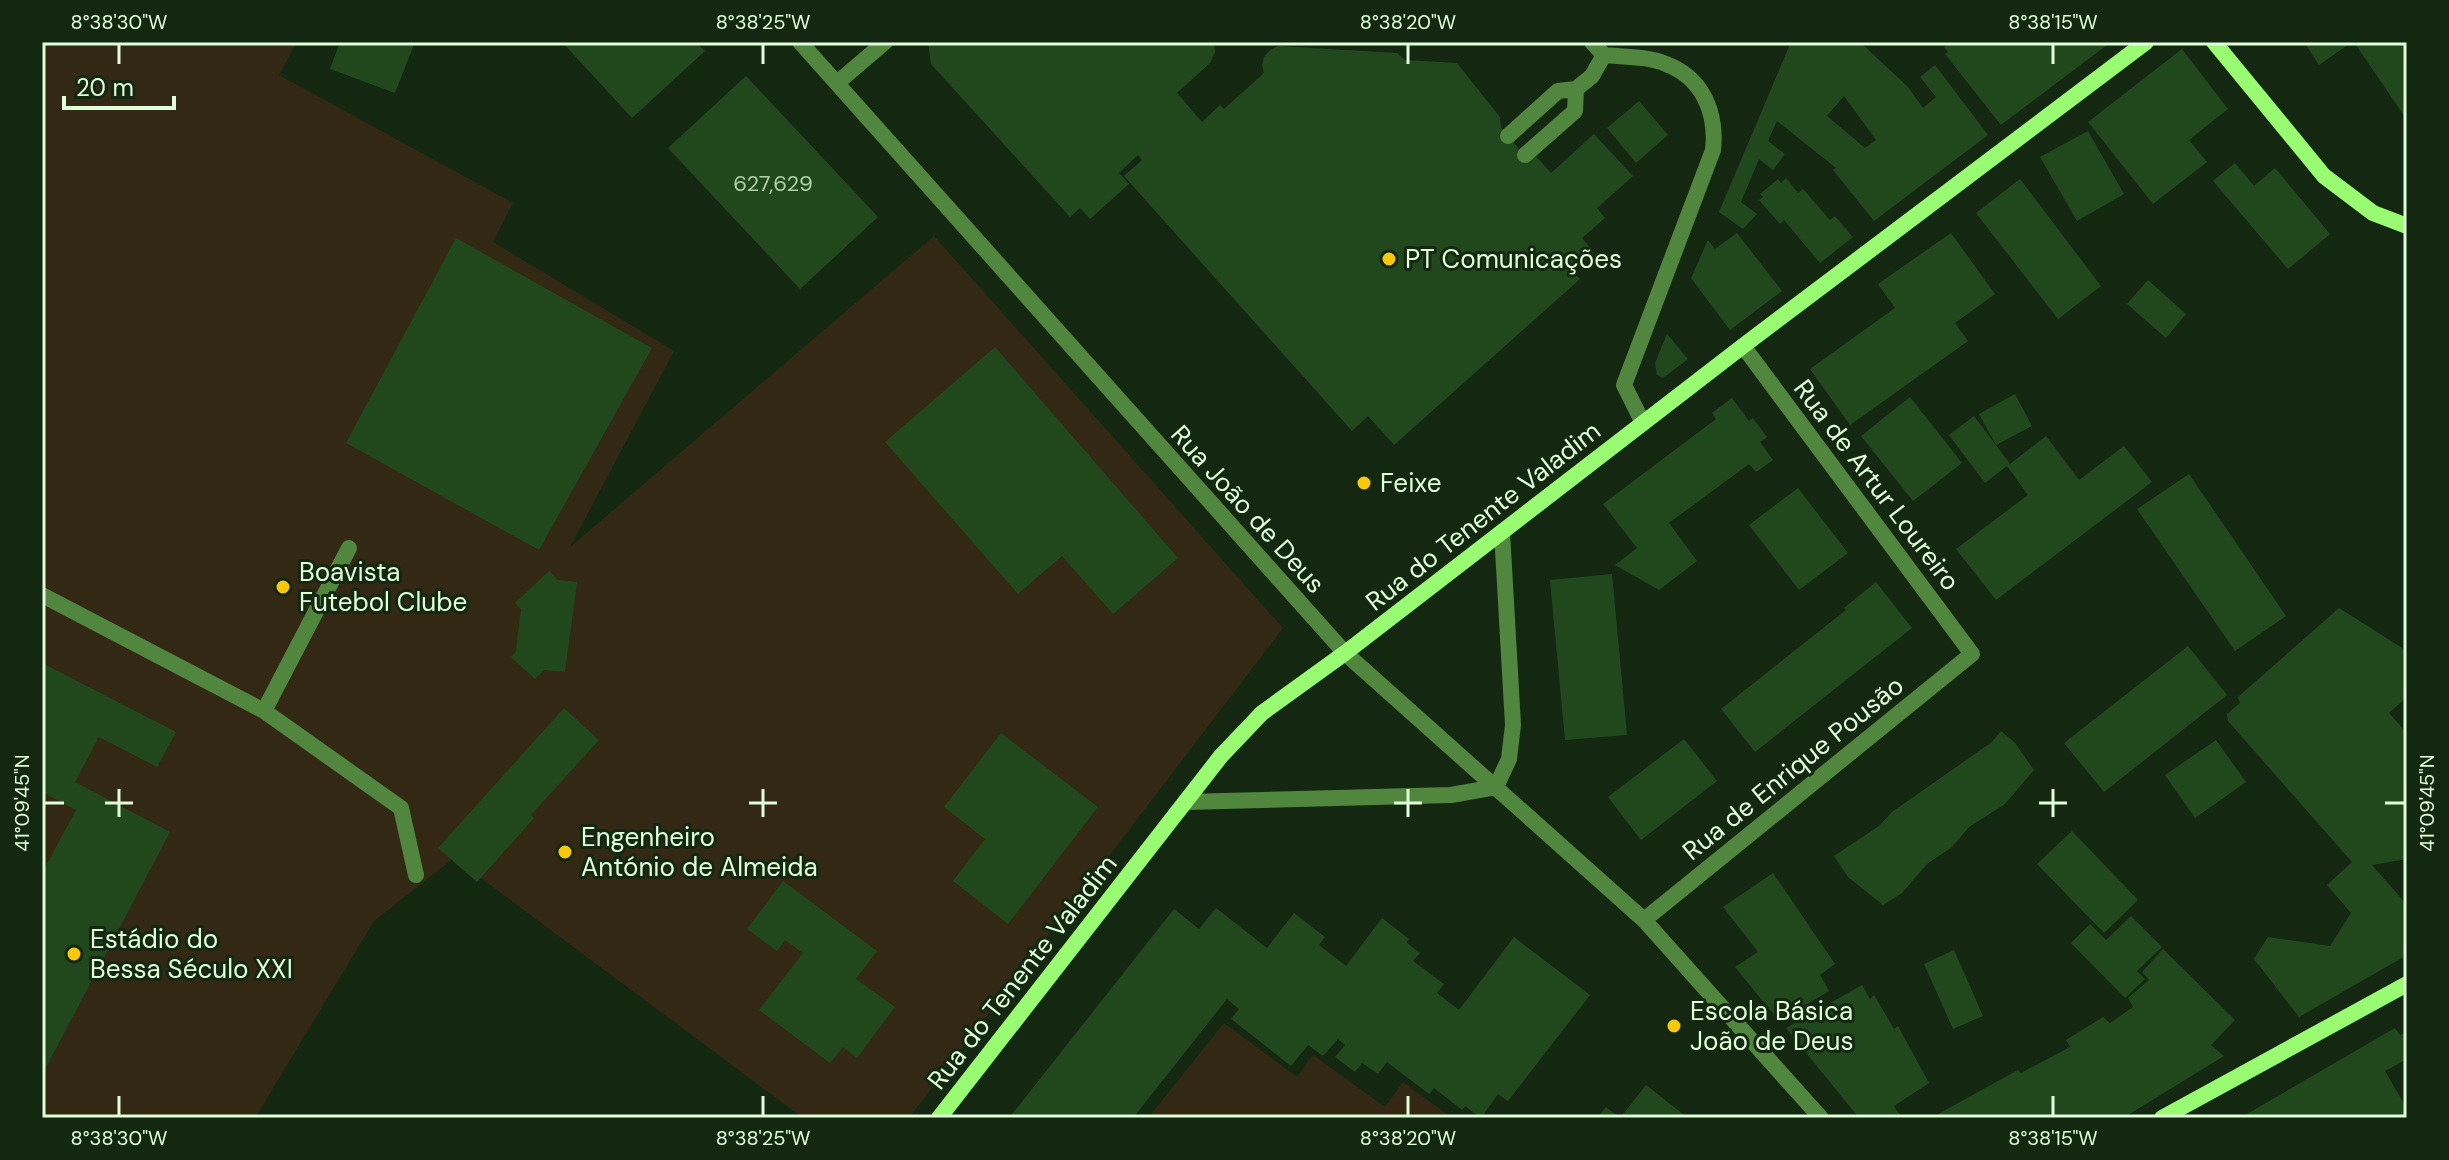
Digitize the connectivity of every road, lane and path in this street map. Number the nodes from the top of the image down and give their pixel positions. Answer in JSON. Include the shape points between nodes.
{"nodes":[{"id":1,"x":800,"y":42,"type":"edge"},
{"id":2,"x":885,"y":42,"type":"edge"},
{"id":3,"x":1592,"y":42,"type":"edge"},
{"id":4,"x":2146,"y":42,"type":"edge"},
{"id":5,"x":2214,"y":42,"type":"edge"},
{"id":6,"x":1604,"y":55,"type":"junction"},
{"id":7,"x":837,"y":83,"type":"junction"},
{"id":8,"x":1576,"y":89,"type":"junction"},
{"id":9,"x":1508,"y":136,"type":"dead end"},
{"id":10,"x":1525,"y":155,"type":"dead end"},
{"id":11,"x":2407,"y":226,"type":"edge"},
{"id":12,"x":1743,"y":346,"type":"junction"},
{"id":13,"x":1643,"y":423,"type":"junction"},
{"id":14,"x":1502,"y":532,"type":"junction"},
{"id":15,"x":349,"y":548,"type":"dead end"},
{"id":16,"x":42,"y":595,"type":"edge"},
{"id":17,"x":1345,"y":653,"type":"junction"},
{"id":18,"x":1972,"y":654,"type":"joint"},
{"id":19,"x":264,"y":711,"type":"junction"},
{"id":20,"x":1496,"y":787,"type":"junction"},
{"id":21,"x":1186,"y":802,"type":"junction"},
{"id":22,"x":416,"y":875,"type":"dead end"},
{"id":23,"x":1644,"y":920,"type":"junction"},
{"id":24,"x":2407,"y":984,"type":"edge"},
{"id":25,"x":939,"y":1118,"type":"edge"},
{"id":26,"x":1821,"y":1118,"type":"edge"},
{"id":27,"x":2162,"y":1118,"type":"edge"}],
"edges":[{"from":1,"to":7,"type":"street","name":"Rua João de Deus"},
{"from":2,"to":7,"type":"street"},
{"from":3,"to":6,"type":"street"},
{"from":4,"to":12,"type":"main road","name":"Rua do Tenente Valadim"},
{"from":5,"to":11,"type":"main road","via":[[2324,176],[2373,213]]},
{"from":6,"to":8,"type":"street","via":[[1592,76]]},
{"from":6,"to":13,"type":"street","via":[[1664,63],[1681,71],[1705,98],[1715,132],[1713,150],[1624,385]]},
{"from":7,"to":17,"type":"street","name":"Rua João de Deus"},
{"from":8,"to":9,"type":"street","via":[[1558,91]]},
{"from":8,"to":10,"type":"street","via":[[1575,111]]},
{"from":12,"to":13,"type":"main road","name":"Rua do Tenente Valadim"},
{"from":12,"to":18,"type":"street","name":"Rua de Artur Loureiro"},
{"from":13,"to":14,"type":"main road","name":"Rua do Tenente Valadim"},
{"from":14,"to":17,"type":"main road","name":"Rua do Tenente Valadim"},
{"from":14,"to":20,"type":"street","via":[[1513,725],[1509,759]]},
{"from":15,"to":19,"type":"street"},
{"from":16,"to":19,"type":"street"},
{"from":17,"to":20,"type":"street","name":"Rua João de Deus"},
{"from":17,"to":21,"type":"main road","name":"Rua do Tenente Valadim","via":[[1262,713]]},
{"from":18,"to":23,"type":"street","name":"Rua de Enrique Pousão"},
{"from":19,"to":22,"type":"street","via":[[401,808]]},
{"from":20,"to":21,"type":"street","via":[[1451,795]]},
{"from":20,"to":23,"type":"street","name":"Rua João de Deus"},
{"from":21,"to":25,"type":"main road","name":"Rua do Tenente Valadim"},
{"from":23,"to":26,"type":"street","name":"Rua João de Deus"},
{"from":24,"to":27,"type":"main road"}]}
